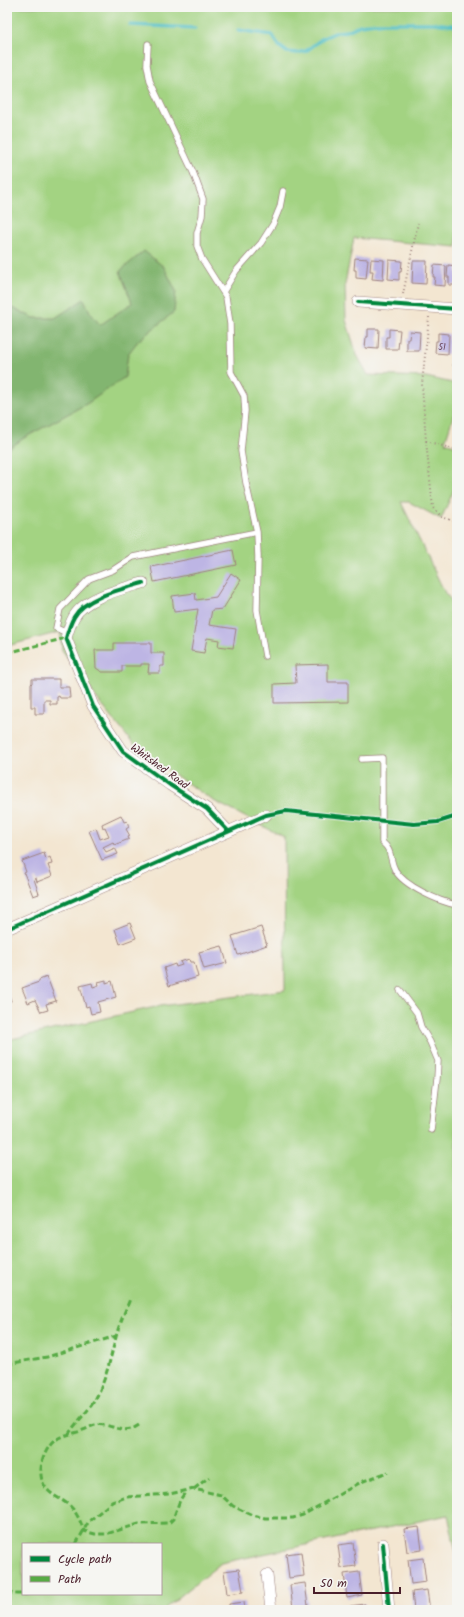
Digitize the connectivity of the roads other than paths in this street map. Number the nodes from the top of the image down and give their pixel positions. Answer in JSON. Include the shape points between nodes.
{"nodes":[{"id":1,"x":148,"y":44,"type":"dead end"},
{"id":2,"x":283,"y":191,"type":"dead end"},
{"id":3,"x":223,"y":292,"type":"junction"},
{"id":4,"x":358,"y":302,"type":"dead end"},
{"id":5,"x":457,"y":309,"type":"edge"},
{"id":6,"x":257,"y":532,"type":"junction"},
{"id":7,"x":143,"y":583,"type":"dead end"},
{"id":8,"x":67,"y":636,"type":"junction"},
{"id":9,"x":265,"y":656,"type":"dead end"},
{"id":10,"x":362,"y":759,"type":"dead end"},
{"id":11,"x":266,"y":815,"type":"road end"},
{"id":12,"x":228,"y":831,"type":"junction"},
{"id":13,"x":457,"y":905,"type":"edge"},
{"id":14,"x":7,"y":929,"type":"edge"},
{"id":15,"x":400,"y":990,"type":"dead end"},
{"id":16,"x":431,"y":1130,"type":"dead end"},
{"id":17,"x":383,"y":1544,"type":"dead end"},
{"id":18,"x":267,"y":1575,"type":"dead end"},
{"id":19,"x":271,"y":1610,"type":"edge"},
{"id":20,"x":388,"y":1610,"type":"edge"}],
"edges":[{"from":1,"to":3,"type":"lane","via":[[147,66],[150,81],[203,199],[197,233],[198,246],[202,259]]},
{"from":2,"to":3,"type":"lane","via":[[273,224]]},
{"from":3,"to":6,"type":"lane","via":[[230,324],[231,372],[244,396],[241,451]]},
{"from":4,"to":5,"type":"street"},
{"from":6,"to":8,"type":"lane","via":[[133,557],[113,570],[89,579],[60,609],[56,628]]},
{"from":6,"to":9,"type":"lane","via":[[258,610]]},
{"from":7,"to":8,"type":"street","via":[[111,592],[86,604],[74,616]]},
{"from":8,"to":12,"type":"street","name":"Whitshed Road","via":[[93,706],[123,751],[207,809]]},
{"from":10,"to":13,"type":"lane","via":[[382,758],[382,842],[388,847],[394,869],[407,882],[446,903]]},
{"from":11,"to":12,"type":"street"},
{"from":12,"to":14,"type":"street"},
{"from":15,"to":16,"type":"lane","via":[[417,1013],[438,1061]]},
{"from":17,"to":20,"type":"street"},
{"from":18,"to":19,"type":"street"}]}
